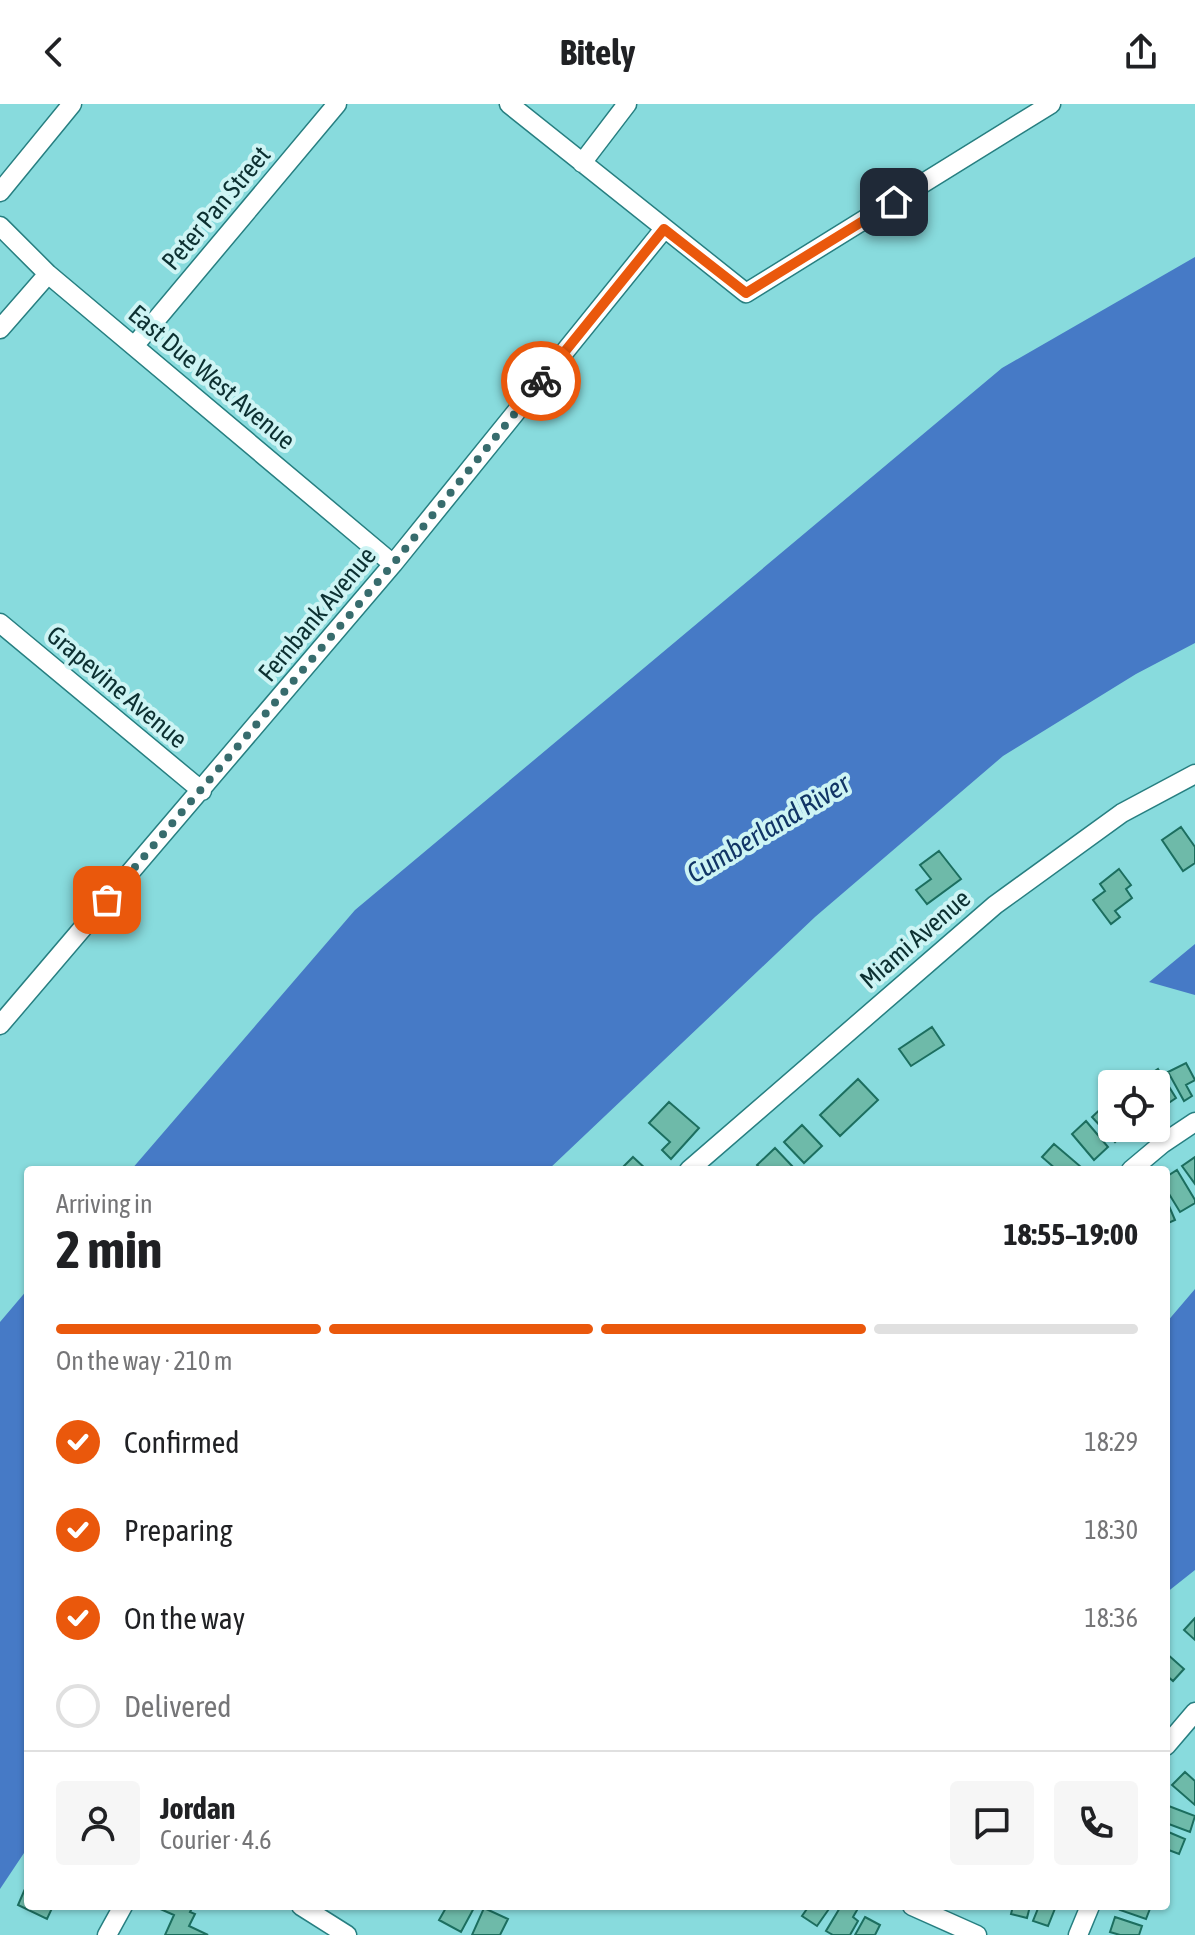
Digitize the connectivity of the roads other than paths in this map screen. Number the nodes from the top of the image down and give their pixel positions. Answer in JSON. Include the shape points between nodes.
{"nodes":[{"id":1,"x":72,"y":104,"type":"edge"},
{"id":2,"x":337,"y":104,"type":"edge"},
{"id":3,"x":509,"y":104,"type":"edge"},
{"id":4,"x":627,"y":104,"type":"edge"},
{"id":5,"x":1051,"y":104,"type":"edge"},
{"id":6,"x":582,"y":163,"type":"junction"},
{"id":7,"x":0,"y":192,"type":"edge"},
{"id":8,"x":0,"y":226,"type":"edge"},
{"id":9,"x":664,"y":229,"type":"junction"},
{"id":10,"x":48,"y":274,"type":"junction"},
{"id":11,"x":0,"y":329,"type":"edge"},
{"id":12,"x":135,"y":345,"type":"junction"},
{"id":13,"x":393,"y":564,"type":"junction"},
{"id":14,"x":0,"y":623,"type":"edge"},
{"id":15,"x":1195,"y":774,"type":"edge"},
{"id":16,"x":202,"y":791,"type":"junction"},
{"id":17,"x":2,"y":1020,"type":"edge"},
{"id":18,"x":1195,"y":1122,"type":"edge"},
{"id":19,"x":694,"y":1166,"type":"edge"},
{"id":20,"x":1136,"y":1166,"type":"edge"},
{"id":21,"x":1195,"y":1712,"type":"edge"},
{"id":22,"x":1170,"y":1741,"type":"edge"},
{"id":23,"x":121,"y":1910,"type":"edge"},
{"id":24,"x":307,"y":1910,"type":"edge"},
{"id":25,"x":921,"y":1910,"type":"edge"},
{"id":26,"x":1088,"y":1910,"type":"edge"},
{"id":27,"x":107,"y":1935,"type":"edge"},
{"id":28,"x":347,"y":1935,"type":"edge"},
{"id":29,"x":977,"y":1935,"type":"edge"},
{"id":30,"x":1078,"y":1935,"type":"edge"}],
"edges":[{"from":1,"to":7,"type":"street"},
{"from":2,"to":12,"type":"street","name":"Peter Pan Street"},
{"from":3,"to":6,"type":"street"},
{"from":4,"to":6,"type":"street"},
{"from":5,"to":9,"type":"street","via":[[746,293]]},
{"from":6,"to":9,"type":"street"},
{"from":8,"to":10,"type":"street","name":"East Due West Avenue"},
{"from":9,"to":13,"type":"street","name":"Fernbank Avenue"},
{"from":10,"to":11,"type":"street"},
{"from":10,"to":12,"type":"street","name":"East Due West Avenue"},
{"from":12,"to":13,"type":"street","name":"East Due West Avenue"},
{"from":13,"to":16,"type":"street","name":"Fernbank Avenue"},
{"from":14,"to":16,"type":"street","name":"Grapevine Avenue"},
{"from":15,"to":19,"type":"street","name":"Miami Avenue","via":[[1122,813],[995,905]]},
{"from":16,"to":17,"type":"street","name":"Fernbank Avenue"},
{"from":18,"to":20,"type":"street"},
{"from":21,"to":22,"type":"street"},
{"from":23,"to":27,"type":"street"},
{"from":24,"to":28,"type":"street"},
{"from":25,"to":29,"type":"street"},
{"from":26,"to":30,"type":"street"}]}
